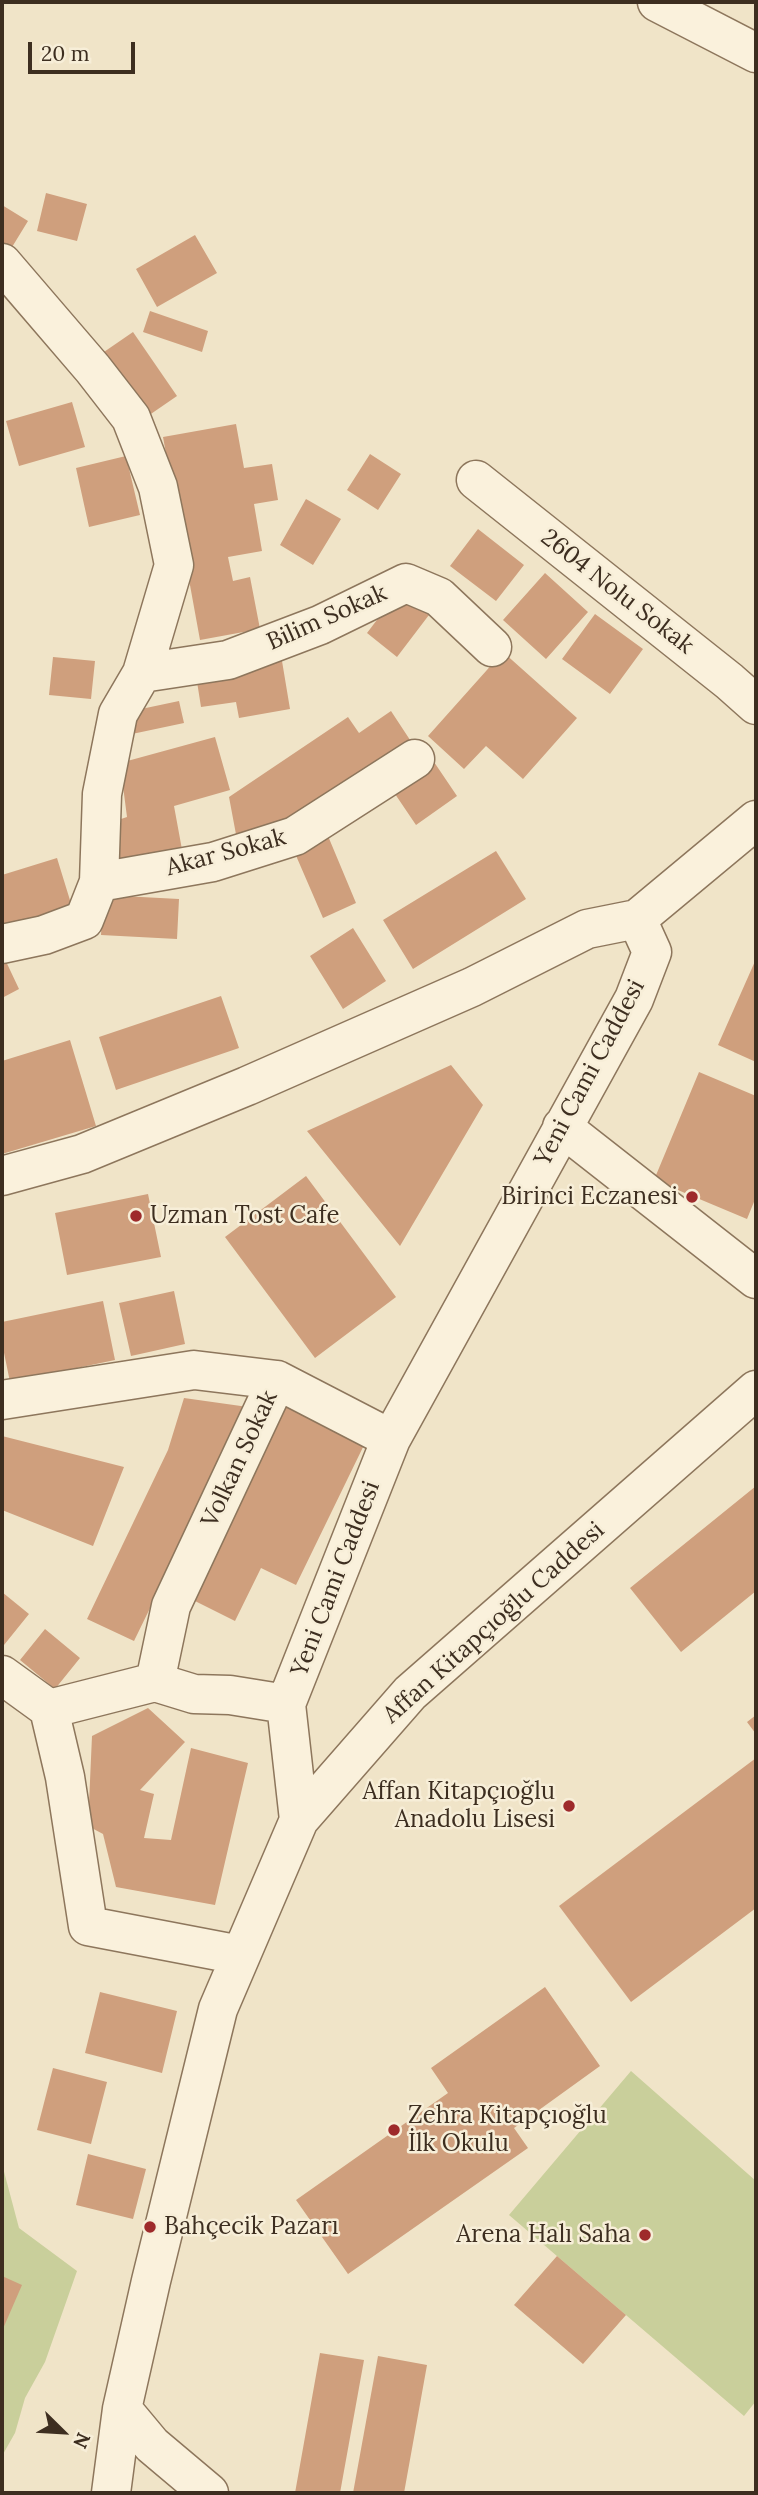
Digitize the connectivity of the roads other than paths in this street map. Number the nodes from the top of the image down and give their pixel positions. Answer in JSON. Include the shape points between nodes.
{"nodes":[{"id":1,"x":657,"y":2,"type":"edge"},
{"id":2,"x":756,"y":53,"type":"edge"},
{"id":3,"x":2,"y":263,"type":"edge"},
{"id":4,"x":476,"y":480,"type":"dead end"},
{"id":5,"x":492,"y":647,"type":"dead end"},
{"id":6,"x":142,"y":673,"type":"junction"},
{"id":7,"x":756,"y":705,"type":"edge"},
{"id":8,"x":415,"y":759,"type":"dead end"},
{"id":9,"x":756,"y":820,"type":"edge"},
{"id":10,"x":99,"y":882,"type":"junction"},
{"id":11,"x":636,"y":919,"type":"junction"},
{"id":12,"x":2,"y":944,"type":"edge"},
{"id":13,"x":562,"y":1127,"type":"junction"},
{"id":14,"x":2,"y":1176,"type":"edge"},
{"id":15,"x":756,"y":1279,"type":"edge"},
{"id":16,"x":277,"y":1380,"type":"junction"},
{"id":17,"x":756,"y":1390,"type":"edge"},
{"id":18,"x":2,"y":1400,"type":"edge"},
{"id":19,"x":391,"y":1439,"type":"junction"},
{"id":20,"x":2,"y":1675,"type":"edge"},
{"id":21,"x":155,"y":1682,"type":"junction"},
{"id":22,"x":286,"y":1704,"type":"junction"},
{"id":23,"x":49,"y":1709,"type":"junction"},
{"id":24,"x":299,"y":1820,"type":"junction"},
{"id":25,"x":240,"y":1955,"type":"junction"},
{"id":26,"x":122,"y":2409,"type":"junction"},
{"id":27,"x":111,"y":2493,"type":"edge"},
{"id":28,"x":209,"y":2493,"type":"edge"}],
"edges":[{"from":1,"to":2,"type":"street"},
{"from":3,"to":6,"type":"street","via":[[131,418],[158,487],[174,565]]},
{"from":4,"to":7,"type":"street","name":"2604 Nolu Sokak"},
{"from":5,"to":6,"type":"street","name":"Bilim Sokak","via":[[439,597],[406,583],[320,625],[228,660]]},
{"from":6,"to":10,"type":"street","via":[[118,714],[103,794]]},
{"from":8,"to":10,"type":"street","name":"Akar Sokak","via":[[295,836],[212,862]]},
{"from":9,"to":11,"type":"street"},
{"from":10,"to":12,"type":"street","via":[[84,920]]},
{"from":11,"to":13,"type":"street","name":"Yeni Cami Caddesi","via":[[652,952],[634,999]]},
{"from":11,"to":14,"type":"street","via":[[587,929],[459,993],[82,1154]]},
{"from":13,"to":15,"type":"street"},
{"from":13,"to":19,"type":"street","name":"Yeni Cami Caddesi"},
{"from":16,"to":18,"type":"street","name":"Volkan Sokak","via":[[194,1370]]},
{"from":16,"to":19,"type":"street"},
{"from":16,"to":21,"type":"street","name":"Volkan Sokak","via":[[171,1606]]},
{"from":17,"to":24,"type":"street","name":"Affan Kitapçıoğlu Caddesi","via":[[410,1693]]},
{"from":19,"to":22,"type":"street","name":"Yeni Cami Caddesi"},
{"from":20,"to":23,"type":"street"},
{"from":21,"to":22,"type":"street","via":[[194,1694]]},
{"from":21,"to":23,"type":"street"},
{"from":22,"to":24,"type":"street","name":"Yeni Cami Caddesi"},
{"from":23,"to":25,"type":"street","via":[[65,1777],[88,1926]]},
{"from":24,"to":25,"type":"street","name":"Affan Kitapçıoğlu Caddesi"},
{"from":25,"to":26,"type":"street","name":"Affan Kitapçıoğlu Caddesi","via":[[218,2009]]},
{"from":26,"to":27,"type":"street","name":"Affan Kitapçıoğlu Caddesi"},
{"from":26,"to":28,"type":"street","via":[[152,2445]]}]}
